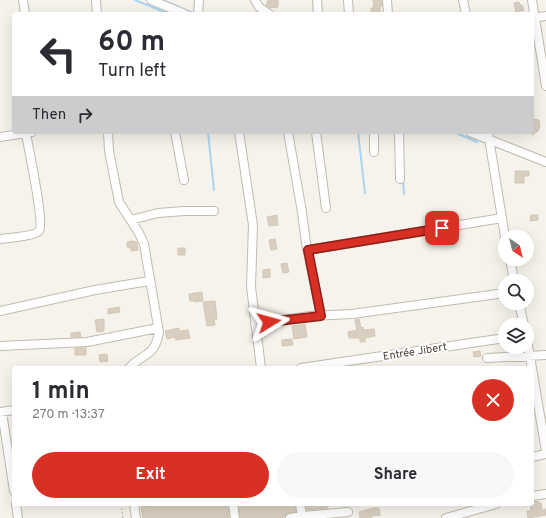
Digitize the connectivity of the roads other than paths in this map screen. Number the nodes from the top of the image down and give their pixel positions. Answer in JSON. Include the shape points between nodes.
{"nodes":[{"id":1,"x":23,"y":0,"type":"edge"},
{"id":2,"x":96,"y":0,"type":"edge"},
{"id":3,"x":151,"y":0,"type":"edge"},
{"id":4,"x":199,"y":0,"type":"edge"},
{"id":5,"x":256,"y":0,"type":"edge"},
{"id":6,"x":317,"y":0,"type":"edge"},
{"id":7,"x":348,"y":0,"type":"edge"},
{"id":8,"x":387,"y":0,"type":"edge"},
{"id":9,"x":463,"y":0,"type":"edge"},
{"id":10,"x":532,"y":0,"type":"edge"},
{"id":11,"x":161,"y":4,"type":"junction"},
{"id":12,"x":26,"y":12,"type":"edge"},
{"id":13,"x":98,"y":12,"type":"edge"},
{"id":14,"x":162,"y":12,"type":"edge"},
{"id":15,"x":180,"y":12,"type":"edge"},
{"id":16,"x":198,"y":12,"type":"edge"},
{"id":17,"x":266,"y":12,"type":"edge"},
{"id":18,"x":318,"y":12,"type":"edge"},
{"id":19,"x":349,"y":12,"type":"edge"},
{"id":20,"x":388,"y":12,"type":"edge"},
{"id":21,"x":466,"y":12,"type":"edge"},
{"id":22,"x":533,"y":12,"type":"edge"},
{"id":23,"x":546,"y":16,"type":"edge"},
{"id":24,"x":534,"y":18,"type":"edge"},
{"id":25,"x":534,"y":22,"type":"edge"},
{"id":26,"x":546,"y":86,"type":"edge"},
{"id":27,"x":22,"y":134,"type":"edge"},
{"id":28,"x":29,"y":134,"type":"edge"},
{"id":29,"x":108,"y":134,"type":"edge"},
{"id":30,"x":175,"y":134,"type":"edge"},
{"id":31,"x":239,"y":134,"type":"edge"},
{"id":32,"x":288,"y":134,"type":"edge"},
{"id":33,"x":316,"y":134,"type":"edge"},
{"id":34,"x":374,"y":134,"type":"edge"},
{"id":35,"x":399,"y":134,"type":"edge"},
{"id":36,"x":489,"y":136,"type":"edge"},
{"id":37,"x":0,"y":137,"type":"edge"},
{"id":38,"x":374,"y":152,"type":"dead end"},
{"id":39,"x":546,"y":162,"type":"edge"},
{"id":40,"x":400,"y":179,"type":"dead end"},
{"id":41,"x":184,"y":180,"type":"dead end"},
{"id":42,"x":326,"y":208,"type":"dead end"},
{"id":43,"x":214,"y":211,"type":"dead end"},
{"id":44,"x":502,"y":218,"type":"junction"},
{"id":45,"x":131,"y":220,"type":"junction"},
{"id":46,"x":505,"y":230,"type":"edge"},
{"id":47,"x":0,"y":239,"type":"edge"},
{"id":48,"x":308,"y":250,"type":"junction"},
{"id":49,"x":149,"y":281,"type":"junction"},
{"id":50,"x":498,"y":294,"type":"edge"},
{"id":51,"x":0,"y":311,"type":"edge"},
{"id":52,"x":321,"y":316,"type":"junction"},
{"id":53,"x":255,"y":324,"type":"junction"},
{"id":54,"x":158,"y":328,"type":"junction"},
{"id":55,"x":498,"y":339,"type":"edge"},
{"id":56,"x":0,"y":346,"type":"edge"},
{"id":57,"x":546,"y":355,"type":"edge"},
{"id":58,"x":530,"y":356,"type":"junction"},
{"id":59,"x":487,"y":358,"type":"dead end"},
{"id":60,"x":132,"y":366,"type":"edge"},
{"id":61,"x":261,"y":366,"type":"edge"},
{"id":62,"x":315,"y":366,"type":"edge"},
{"id":63,"x":531,"y":366,"type":"edge"},
{"id":64,"x":535,"y":400,"type":"edge"},
{"id":65,"x":12,"y":410,"type":"edge"},
{"id":66,"x":1,"y":412,"type":"edge"},
{"id":67,"x":546,"y":451,"type":"edge"},
{"id":68,"x":546,"y":454,"type":"edge"},
{"id":69,"x":534,"y":456,"type":"edge"},
{"id":70,"x":12,"y":478,"type":"edge"},
{"id":71,"x":546,"y":494,"type":"edge"},
{"id":72,"x":534,"y":496,"type":"edge"},
{"id":73,"x":16,"y":506,"type":"edge"},
{"id":74,"x":134,"y":506,"type":"edge"},
{"id":75,"x":233,"y":506,"type":"edge"},
{"id":76,"x":300,"y":506,"type":"edge"},
{"id":77,"x":489,"y":506,"type":"edge"},
{"id":78,"x":348,"y":512,"type":"dead end"},
{"id":79,"x":302,"y":516,"type":"junction"},
{"id":80,"x":18,"y":518,"type":"edge"},
{"id":81,"x":136,"y":518,"type":"edge"},
{"id":82,"x":235,"y":518,"type":"edge"},
{"id":83,"x":290,"y":518,"type":"edge"},
{"id":84,"x":446,"y":518,"type":"edge"}],
"edges":[{"from":1,"to":12,"type":"street"},
{"from":2,"to":13,"type":"street"},
{"from":3,"to":11,"type":"street"},
{"from":4,"to":16,"type":"street"},
{"from":5,"to":17,"type":"street","via":[[259,7]]},
{"from":6,"to":18,"type":"street"},
{"from":7,"to":19,"type":"street"},
{"from":8,"to":20,"type":"street"},
{"from":9,"to":21,"type":"street"},
{"from":10,"to":22,"type":"street"},
{"from":11,"to":14,"type":"street"},
{"from":11,"to":15,"type":"street"},
{"from":23,"to":24,"type":"street"},
{"from":25,"to":26,"type":"street"},
{"from":27,"to":37,"type":"street"},
{"from":28,"to":47,"type":"street","via":[[40,227],[34,234]]},
{"from":29,"to":45,"type":"street","via":[[119,202]]},
{"from":30,"to":41,"type":"street"},
{"from":31,"to":53,"type":"street","via":[[253,225],[251,287]]},
{"from":32,"to":48,"type":"street"},
{"from":33,"to":42,"type":"street"},
{"from":34,"to":38,"type":"street"},
{"from":35,"to":40,"type":"street"},
{"from":36,"to":39,"type":"street"},
{"from":36,"to":44,"type":"street"},
{"from":43,"to":45,"type":"street","via":[[158,213]]},
{"from":44,"to":46,"type":"street"},
{"from":44,"to":48,"type":"street"},
{"from":45,"to":49,"type":"street","via":[[144,244]]},
{"from":48,"to":52,"type":"street"},
{"from":49,"to":51,"type":"street"},
{"from":49,"to":54,"type":"street"},
{"from":50,"to":52,"type":"street"},
{"from":52,"to":53,"type":"street"},
{"from":53,"to":61,"type":"street"},
{"from":54,"to":56,"type":"street","via":[[87,342]]},
{"from":54,"to":60,"type":"street","via":[[157,342],[152,351]]},
{"from":55,"to":62,"type":"street","name":"Entrée Jibert"},
{"from":57,"to":58,"type":"street"},
{"from":58,"to":59,"type":"street"},
{"from":58,"to":63,"type":"street"},
{"from":64,"to":67,"type":"street"},
{"from":65,"to":66,"type":"street"},
{"from":66,"to":70,"type":"street"},
{"from":68,"to":69,"type":"street"},
{"from":71,"to":72,"type":"street"},
{"from":73,"to":80,"type":"street"},
{"from":74,"to":81,"type":"street"},
{"from":75,"to":82,"type":"street"},
{"from":76,"to":79,"type":"street"},
{"from":77,"to":84,"type":"street"},
{"from":78,"to":79,"type":"street"},
{"from":79,"to":83,"type":"street"}]}
